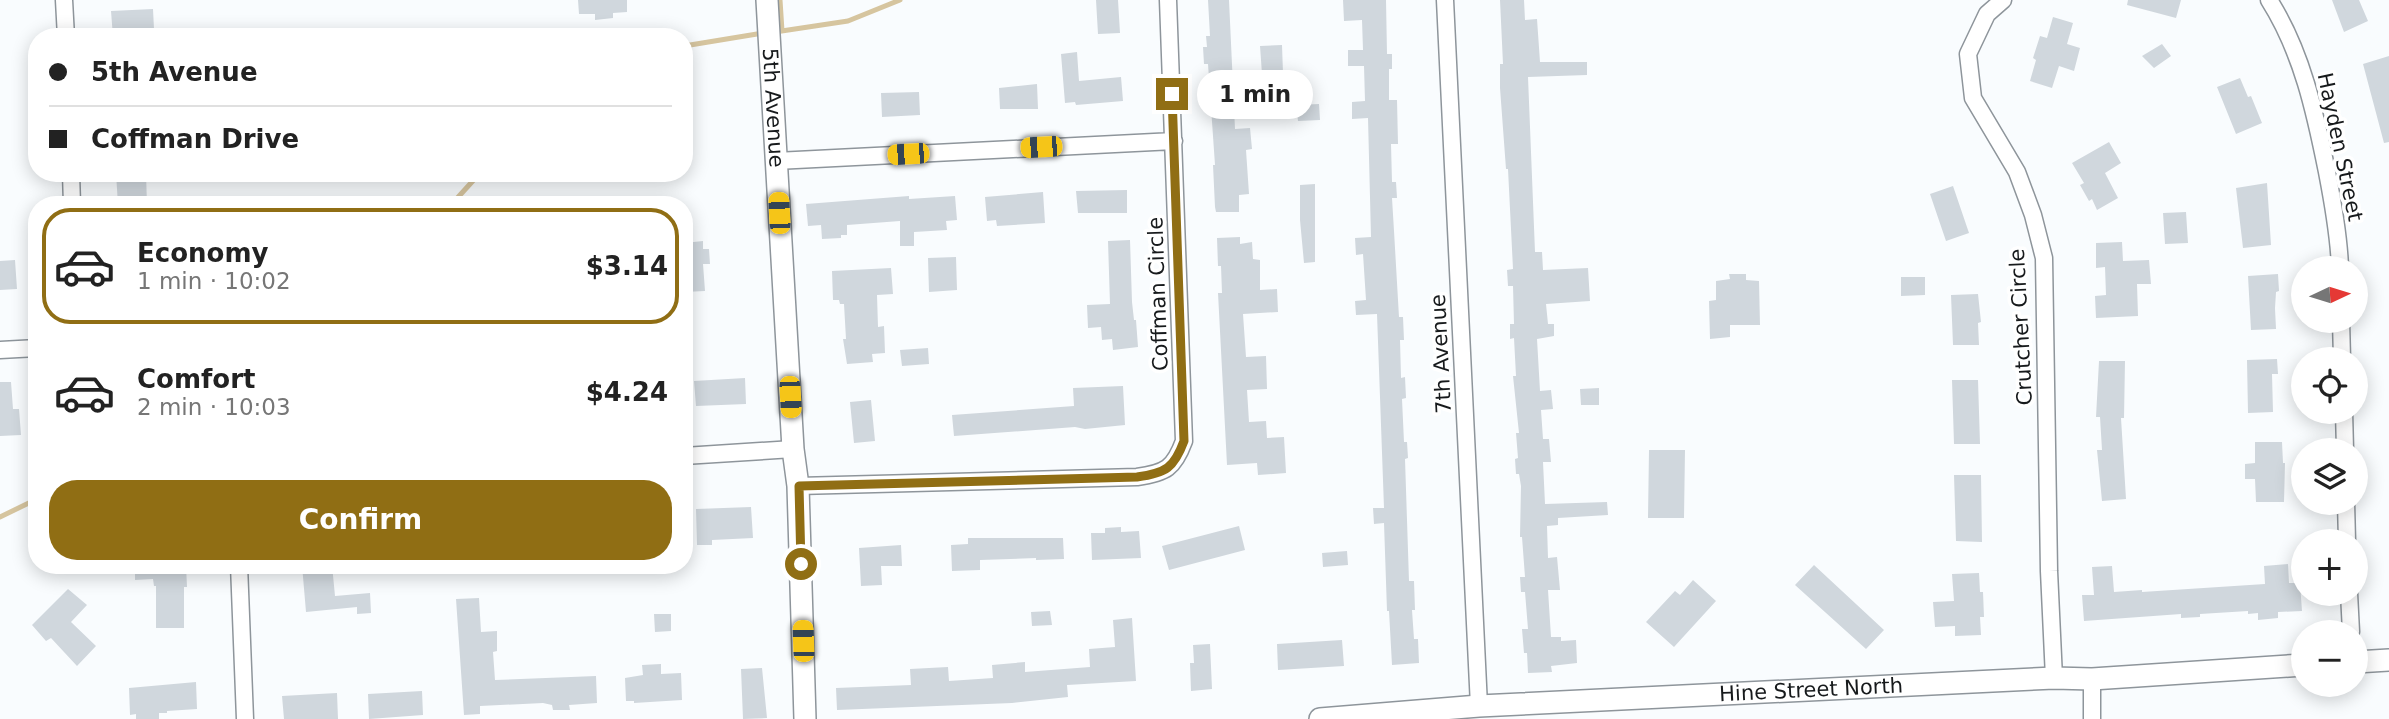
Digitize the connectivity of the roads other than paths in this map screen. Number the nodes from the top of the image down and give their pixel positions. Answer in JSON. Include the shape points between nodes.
{"nodes":[{"id":1,"x":64,"y":0,"type":"edge"},
{"id":2,"x":767,"y":0,"type":"edge"},
{"id":3,"x":1168,"y":0,"type":"edge"},
{"id":4,"x":1445,"y":0,"type":"edge"},
{"id":5,"x":2003,"y":0,"type":"edge"},
{"id":6,"x":2269,"y":0,"type":"edge"},
{"id":7,"x":66,"y":28,"type":"edge"},
{"id":8,"x":1174,"y":141,"type":"junction"},
{"id":9,"x":776,"y":161,"type":"junction"},
{"id":10,"x":2339,"y":256,"type":"edge"},
{"id":11,"x":28,"y":348,"type":"edge"},
{"id":12,"x":0,"y":350,"type":"edge"},
{"id":13,"x":793,"y":449,"type":"junction"},
{"id":14,"x":693,"y":455,"type":"edge"},
{"id":15,"x":799,"y":486,"type":"junction"},
{"id":16,"x":239,"y":574,"type":"edge"},
{"id":17,"x":2389,"y":660,"type":"edge"},
{"id":18,"x":2368,"y":661,"type":"edge"},
{"id":19,"x":2291,"y":666,"type":"edge"},
{"id":20,"x":2054,"y":678,"type":"junction"},
{"id":21,"x":2092,"y":679,"type":"junction"},
{"id":22,"x":1479,"y":706,"type":"junction"},
{"id":23,"x":1365,"y":718,"type":"edge"},
{"id":24,"x":245,"y":719,"type":"edge"},
{"id":25,"x":805,"y":719,"type":"edge"},
{"id":26,"x":1320,"y":719,"type":"edge"},
{"id":27,"x":2092,"y":719,"type":"edge"}],
"edges":[{"from":1,"to":7,"type":"street"},
{"from":2,"to":9,"type":"street","name":"5th Avenue"},
{"from":3,"to":8,"type":"street","name":"Coffman Circle"},
{"from":4,"to":22,"type":"street","name":"7th Avenue"},
{"from":5,"to":20,"type":"street","name":"Crutcher Circle","via":[[1987,14],[1969,54],[1973,98],[2017,172],[2044,258]]},
{"from":6,"to":10,"type":"street","name":"Hayden Street","via":[[2302,66],[2319,130]]},
{"from":8,"to":9,"type":"street"},
{"from":8,"to":15,"type":"street","name":"Coffman Circle","via":[[1184,441],[1177,460],[1160,474],[1137,477]]},
{"from":9,"to":13,"type":"street","name":"5th Avenue"},
{"from":11,"to":12,"type":"street"},
{"from":13,"to":14,"type":"street"},
{"from":13,"to":15,"type":"street","name":"5th Avenue"},
{"from":15,"to":25,"type":"street","name":"5th Avenue"},
{"from":16,"to":24,"type":"street"},
{"from":17,"to":18,"type":"street"},
{"from":19,"to":21,"type":"street","name":"Hine Street North"},
{"from":20,"to":21,"type":"street","name":"Hine Street North"},
{"from":20,"to":22,"type":"street","name":"Hine Street North"},
{"from":21,"to":27,"type":"street"},
{"from":22,"to":23,"type":"street","name":"Hine Street North"},
{"from":23,"to":26,"type":"street","name":"Hine Street North"}]}
